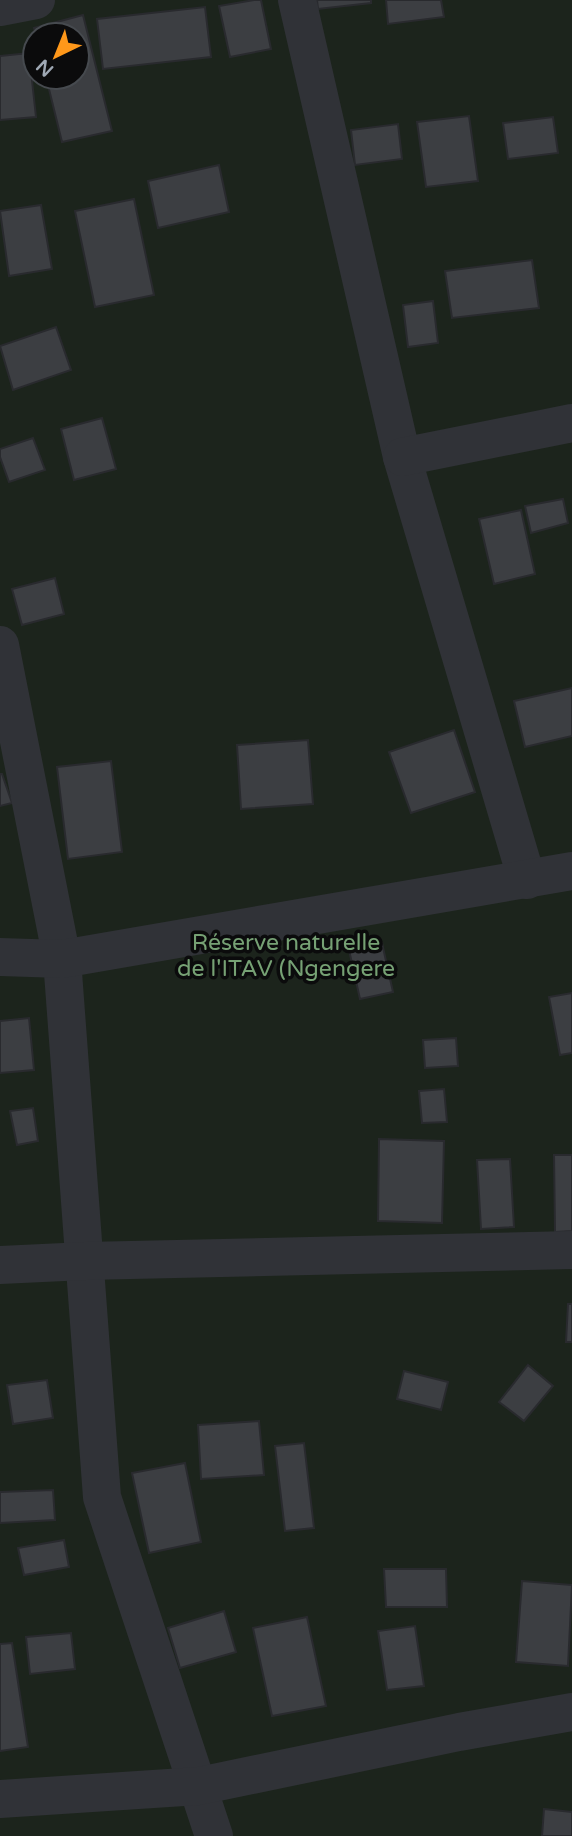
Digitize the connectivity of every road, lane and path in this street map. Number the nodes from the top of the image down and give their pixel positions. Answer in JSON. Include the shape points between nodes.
{"nodes":[{"id":1,"x":36,"y":0,"type":"edge"},
{"id":2,"x":297,"y":0,"type":"edge"},
{"id":3,"x":0,"y":7,"type":"edge"},
{"id":4,"x":572,"y":423,"type":"edge"},
{"id":5,"x":402,"y":457,"type":"junction"},
{"id":6,"x":0,"y":645,"type":"edge"},
{"id":7,"x":572,"y":871,"type":"edge"},
{"id":8,"x":527,"y":880,"type":"junction"},
{"id":9,"x":0,"y":957,"type":"edge"},
{"id":10,"x":62,"y":960,"type":"junction"},
{"id":11,"x":572,"y":1250,"type":"edge"},
{"id":12,"x":85,"y":1261,"type":"junction"},
{"id":13,"x":0,"y":1265,"type":"edge"},
{"id":14,"x":572,"y":1712,"type":"edge"},
{"id":15,"x":199,"y":1786,"type":"junction"},
{"id":16,"x":0,"y":1799,"type":"edge"},
{"id":17,"x":214,"y":1836,"type":"edge"}],
"edges":[{"from":1,"to":3,"type":"street"},
{"from":2,"to":5,"type":"street"},
{"from":4,"to":5,"type":"street"},
{"from":5,"to":8,"type":"street"},
{"from":6,"to":10,"type":"street"},
{"from":7,"to":8,"type":"street"},
{"from":8,"to":10,"type":"street"},
{"from":9,"to":10,"type":"street"},
{"from":10,"to":12,"type":"street"},
{"from":11,"to":12,"type":"street"},
{"from":12,"to":13,"type":"street"},
{"from":12,"to":15,"type":"street","via":[[102,1497]]},
{"from":14,"to":15,"type":"street"},
{"from":15,"to":16,"type":"street"},
{"from":15,"to":17,"type":"street"}]}
